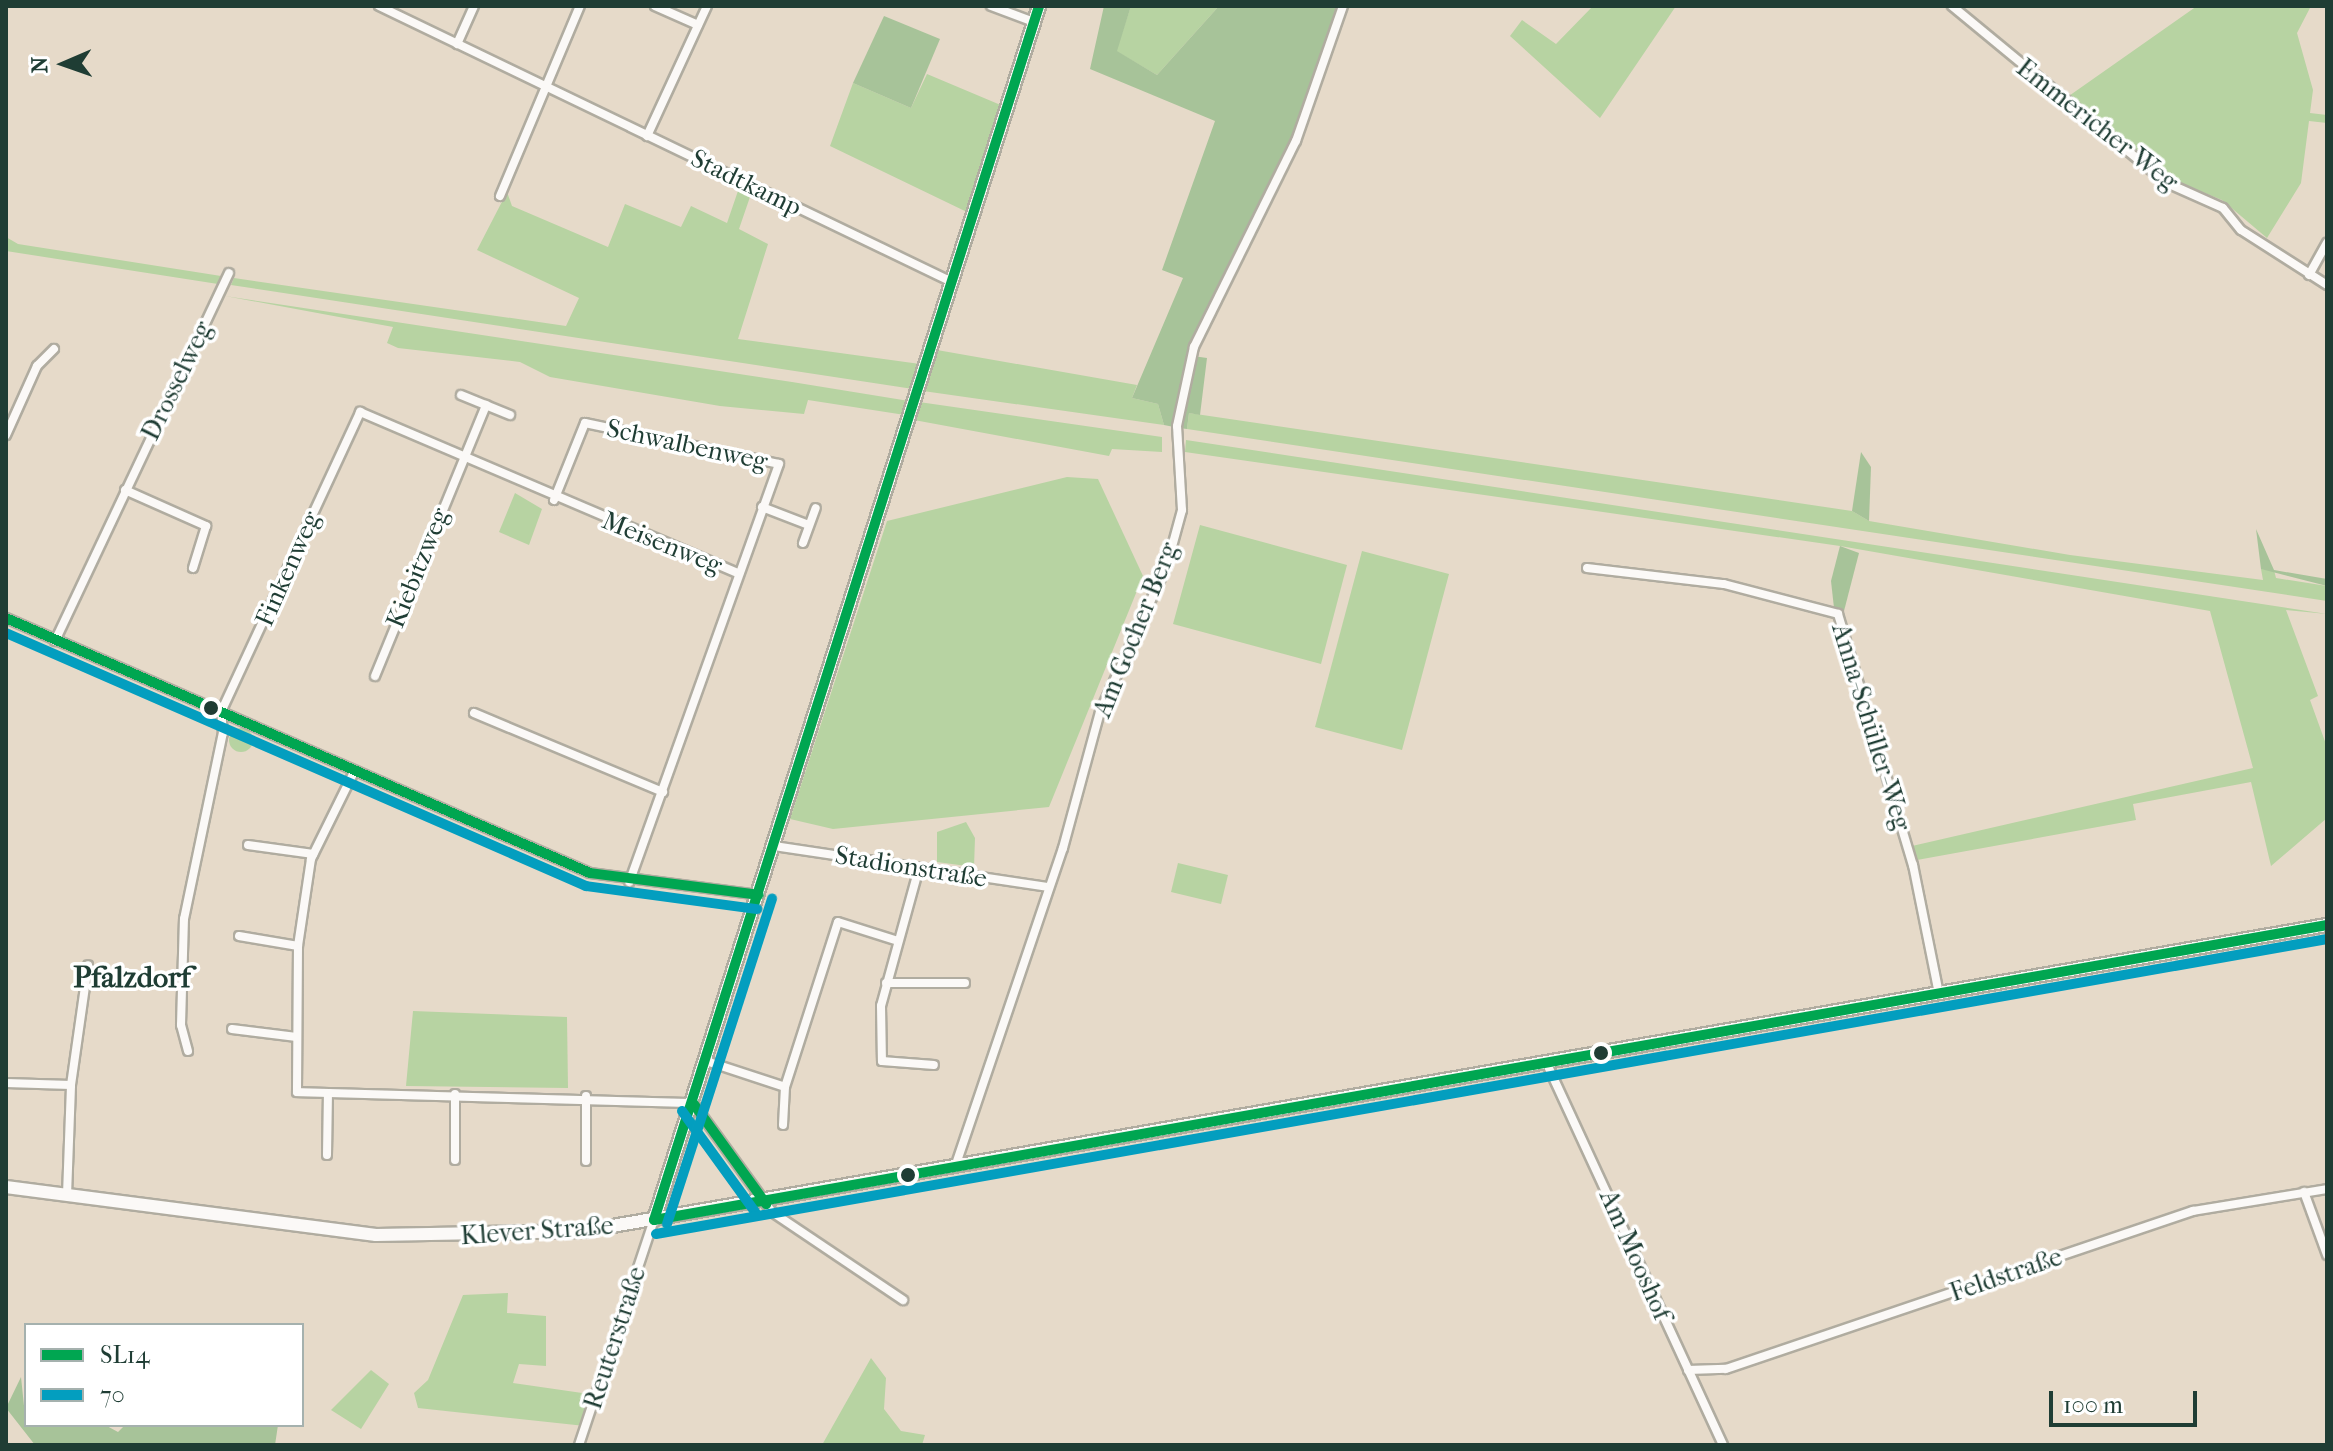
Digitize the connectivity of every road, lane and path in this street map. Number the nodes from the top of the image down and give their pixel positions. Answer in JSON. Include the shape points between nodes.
{"nodes":[{"id":1,"x":379,"y":6,"type":"edge"},
{"id":2,"x":474,"y":6,"type":"edge"},
{"id":3,"x":580,"y":6,"type":"edge"},
{"id":4,"x":655,"y":6,"type":"edge"},
{"id":5,"x":707,"y":6,"type":"edge"},
{"id":6,"x":991,"y":6,"type":"edge"},
{"id":7,"x":1039,"y":6,"type":"edge"},
{"id":8,"x":1343,"y":6,"type":"edge"},
{"id":9,"x":1952,"y":6,"type":"edge"},
{"id":10,"x":1034,"y":22,"type":"junction"},
{"id":11,"x":698,"y":25,"type":"junction"},
{"id":12,"x":457,"y":44,"type":"junction"},
{"id":13,"x":543,"y":84,"type":"junction"},
{"id":14,"x":647,"y":136,"type":"junction"},
{"id":15,"x":500,"y":196,"type":"dead end"},
{"id":16,"x":2327,"y":243,"type":"edge"},
{"id":17,"x":229,"y":273,"type":"dead end"},
{"id":18,"x":2309,"y":275,"type":"junction"},
{"id":19,"x":950,"y":281,"type":"junction"},
{"id":20,"x":2327,"y":285,"type":"edge"},
{"id":21,"x":54,"y":349,"type":"dead end"},
{"id":22,"x":461,"y":395,"type":"dead end"},
{"id":23,"x":486,"y":405,"type":"junction"},
{"id":24,"x":510,"y":415,"type":"dead end"},
{"id":25,"x":354,"y":426,"type":"joint"},
{"id":26,"x":6,"y":435,"type":"edge"},
{"id":27,"x":462,"y":460,"type":"junction"},
{"id":28,"x":125,"y":490,"type":"junction"},
{"id":29,"x":554,"y":500,"type":"junction"},
{"id":30,"x":762,"y":507,"type":"junction"},
{"id":31,"x":816,"y":508,"type":"dead end"},
{"id":32,"x":809,"y":525,"type":"junction"},
{"id":33,"x":803,"y":543,"type":"dead end"},
{"id":34,"x":193,"y":568,"type":"dead end"},
{"id":35,"x":1587,"y":568,"type":"dead end"},
{"id":36,"x":736,"y":572,"type":"junction"},
{"id":37,"x":6,"y":618,"type":"edge"},
{"id":38,"x":55,"y":641,"type":"junction"},
{"id":39,"x":375,"y":676,"type":"dead end"},
{"id":40,"x":221,"y":712,"type":"junction"},
{"id":41,"x":474,"y":713,"type":"dead end"},
{"id":42,"x":353,"y":774,"type":"junction"},
{"id":43,"x":663,"y":792,"type":"junction"},
{"id":44,"x":248,"y":845,"type":"dead end"},
{"id":45,"x":774,"y":846,"type":"junction"},
{"id":46,"x":313,"y":854,"type":"junction"},
{"id":47,"x":919,"y":868,"type":"junction"},
{"id":48,"x":629,"y":882,"type":"junction"},
{"id":49,"x":1049,"y":887,"type":"junction"},
{"id":50,"x":759,"y":895,"type":"junction"},
{"id":51,"x":2327,"y":925,"type":"edge"},
{"id":52,"x":239,"y":936,"type":"dead end"},
{"id":53,"x":898,"y":941,"type":"junction"},
{"id":54,"x":298,"y":946,"type":"junction"},
{"id":55,"x":88,"y":965,"type":"dead end"},
{"id":56,"x":886,"y":983,"type":"junction"},
{"id":57,"x":965,"y":983,"type":"dead end"},
{"id":58,"x":1939,"y":994,"type":"junction"},
{"id":59,"x":232,"y":1029,"type":"dead end"},
{"id":60,"x":297,"y":1037,"type":"junction"},
{"id":61,"x":188,"y":1051,"type":"dead end"},
{"id":62,"x":706,"y":1061,"type":"junction"},
{"id":63,"x":1547,"y":1064,"type":"junction"},
{"id":64,"x":934,"y":1065,"type":"dead end"},
{"id":65,"x":6,"y":1083,"type":"edge"},
{"id":66,"x":71,"y":1085,"type":"junction"},
{"id":67,"x":785,"y":1087,"type":"junction"},
{"id":68,"x":328,"y":1093,"type":"junction"},
{"id":69,"x":455,"y":1094,"type":"junction"},
{"id":70,"x":586,"y":1096,"type":"junction"},
{"id":71,"x":693,"y":1103,"type":"junction"},
{"id":72,"x":783,"y":1125,"type":"dead end"},
{"id":73,"x":327,"y":1155,"type":"dead end"},
{"id":74,"x":455,"y":1160,"type":"dead end"},
{"id":75,"x":586,"y":1161,"type":"dead end"},
{"id":76,"x":953,"y":1171,"type":"junction"},
{"id":77,"x":6,"y":1187,"type":"edge"},
{"id":78,"x":2327,"y":1189,"type":"edge"},
{"id":79,"x":2304,"y":1192,"type":"junction"},
{"id":80,"x":67,"y":1195,"type":"junction"},
{"id":81,"x":766,"y":1204,"type":"junction"},
{"id":82,"x":652,"y":1226,"type":"junction"},
{"id":83,"x":2327,"y":1255,"type":"edge"},
{"id":84,"x":903,"y":1300,"type":"dead end"},
{"id":85,"x":1688,"y":1370,"type":"junction"},
{"id":86,"x":579,"y":1445,"type":"edge"},
{"id":87,"x":1723,"y":1445,"type":"edge"}],
"edges":[{"from":1,"to":12,"type":"street","name":"Stadtkamp"},
{"from":2,"to":12,"type":"street"},
{"from":3,"to":13,"type":"street"},
{"from":4,"to":11,"type":"street"},
{"from":5,"to":11,"type":"street"},
{"from":6,"to":10,"type":"street"},
{"from":7,"to":10,"type":"street","name":"Reuterstraße"},
{"from":8,"to":49,"type":"street","name":"Am Gocher Berg","via":[[1296,141],[1194,347],[1177,426],[1182,510],[1167,565],[1100,712]]},
{"from":9,"to":18,"type":"street","name":"Emmericher Weg","via":[[2144,165],[2223,208],[2241,230]]},
{"from":10,"to":19,"type":"street","name":"Reuterstraße"},
{"from":11,"to":14,"type":"street"},
{"from":12,"to":13,"type":"street","name":"Stadtkamp"},
{"from":13,"to":14,"type":"street","name":"Stadtkamp"},
{"from":13,"to":15,"type":"street"},
{"from":14,"to":19,"type":"street","name":"Stadtkamp"},
{"from":16,"to":18,"type":"street"},
{"from":17,"to":28,"type":"street","name":"Drosselweg"},
{"from":18,"to":20,"type":"street","name":"Emmericher Weg"},
{"from":19,"to":45,"type":"street","name":"Reuterstraße"},
{"from":21,"to":26,"type":"street","via":[[37,366]]},
{"from":22,"to":23,"type":"street"},
{"from":23,"to":24,"type":"street"},
{"from":23,"to":27,"type":"street"},
{"from":25,"to":27,"type":"street","name":"Meisenweg","via":[[360,412]]},
{"from":25,"to":40,"type":"street","name":"Finkenweg"},
{"from":27,"to":29,"type":"street","name":"Meisenweg"},
{"from":27,"to":39,"type":"street","name":"Kiebitzweg"},
{"from":28,"to":34,"type":"street","via":[[206,526]]},
{"from":28,"to":38,"type":"street","name":"Drosselweg"},
{"from":29,"to":30,"type":"street","name":"Schwalbenweg","via":[[585,423],[779,464]]},
{"from":29,"to":36,"type":"street","name":"Meisenweg"},
{"from":30,"to":32,"type":"street","name":"Schwalbenweg"},
{"from":30,"to":36,"type":"street","name":"Schwalbenweg"},
{"from":31,"to":32,"type":"street"},
{"from":32,"to":33,"type":"street"},
{"from":35,"to":58,"type":"street","name":"Anna-Schüller-Weg","via":[[1724,584],[1838,614],[1913,865]]},
{"from":36,"to":43,"type":"street","name":"Meisenweg"},
{"from":37,"to":38,"type":"street"},
{"from":38,"to":40,"type":"street"},
{"from":40,"to":42,"type":"street"},
{"from":40,"to":61,"type":"street","via":[[223,733],[184,919],[181,1025]]},
{"from":41,"to":43,"type":"street"},
{"from":42,"to":46,"type":"street"},
{"from":42,"to":48,"type":"street","via":[[575,867]]},
{"from":43,"to":48,"type":"street","name":"Meisenweg"},
{"from":44,"to":46,"type":"street"},
{"from":45,"to":47,"type":"street","name":"Stadionstraße"},
{"from":45,"to":50,"type":"street","name":"Reuterstraße"},
{"from":46,"to":54,"type":"street"},
{"from":47,"to":49,"type":"street","name":"Stadionstraße"},
{"from":47,"to":53,"type":"street"},
{"from":48,"to":50,"type":"street"},
{"from":49,"to":76,"type":"street","name":"Am Gocher Berg"},
{"from":50,"to":62,"type":"street","name":"Reuterstraße"},
{"from":51,"to":58,"type":"street","name":"Klever Straße"},
{"from":52,"to":54,"type":"street"},
{"from":53,"to":56,"type":"street"},
{"from":53,"to":67,"type":"street","via":[[838,922]]},
{"from":54,"to":60,"type":"street"},
{"from":55,"to":66,"type":"street"},
{"from":56,"to":57,"type":"street"},
{"from":56,"to":64,"type":"street","via":[[882,1061]]},
{"from":58,"to":63,"type":"street","name":"Klever Straße"},
{"from":59,"to":60,"type":"street"},
{"from":60,"to":68,"type":"street","via":[[297,1092]]},
{"from":62,"to":67,"type":"street"},
{"from":62,"to":71,"type":"street","name":"Reuterstraße"},
{"from":63,"to":76,"type":"street","name":"Klever Straße"},
{"from":63,"to":85,"type":"street","name":"Am Mooshof"},
{"from":65,"to":66,"type":"street"},
{"from":66,"to":80,"type":"street"},
{"from":67,"to":72,"type":"street"},
{"from":68,"to":69,"type":"street"},
{"from":68,"to":73,"type":"street"},
{"from":69,"to":70,"type":"street"},
{"from":69,"to":74,"type":"street"},
{"from":70,"to":71,"type":"street"},
{"from":70,"to":75,"type":"street"},
{"from":71,"to":81,"type":"street"},
{"from":71,"to":82,"type":"street","name":"Reuterstraße"},
{"from":76,"to":81,"type":"street","name":"Klever Straße"},
{"from":77,"to":80,"type":"street","name":"Klever Straße"},
{"from":78,"to":79,"type":"street","name":"Feldstraße"},
{"from":79,"to":83,"type":"street"},
{"from":79,"to":85,"type":"street","name":"Feldstraße","via":[[2193,1211],[1726,1369]]},
{"from":80,"to":82,"type":"street","name":"Klever Straße","via":[[376,1235],[473,1238]]},
{"from":81,"to":82,"type":"street","name":"Klever Straße"},
{"from":81,"to":84,"type":"street"},
{"from":82,"to":86,"type":"street","name":"Reuterstraße"},
{"from":85,"to":87,"type":"street","name":"Am Mooshof"}]}
